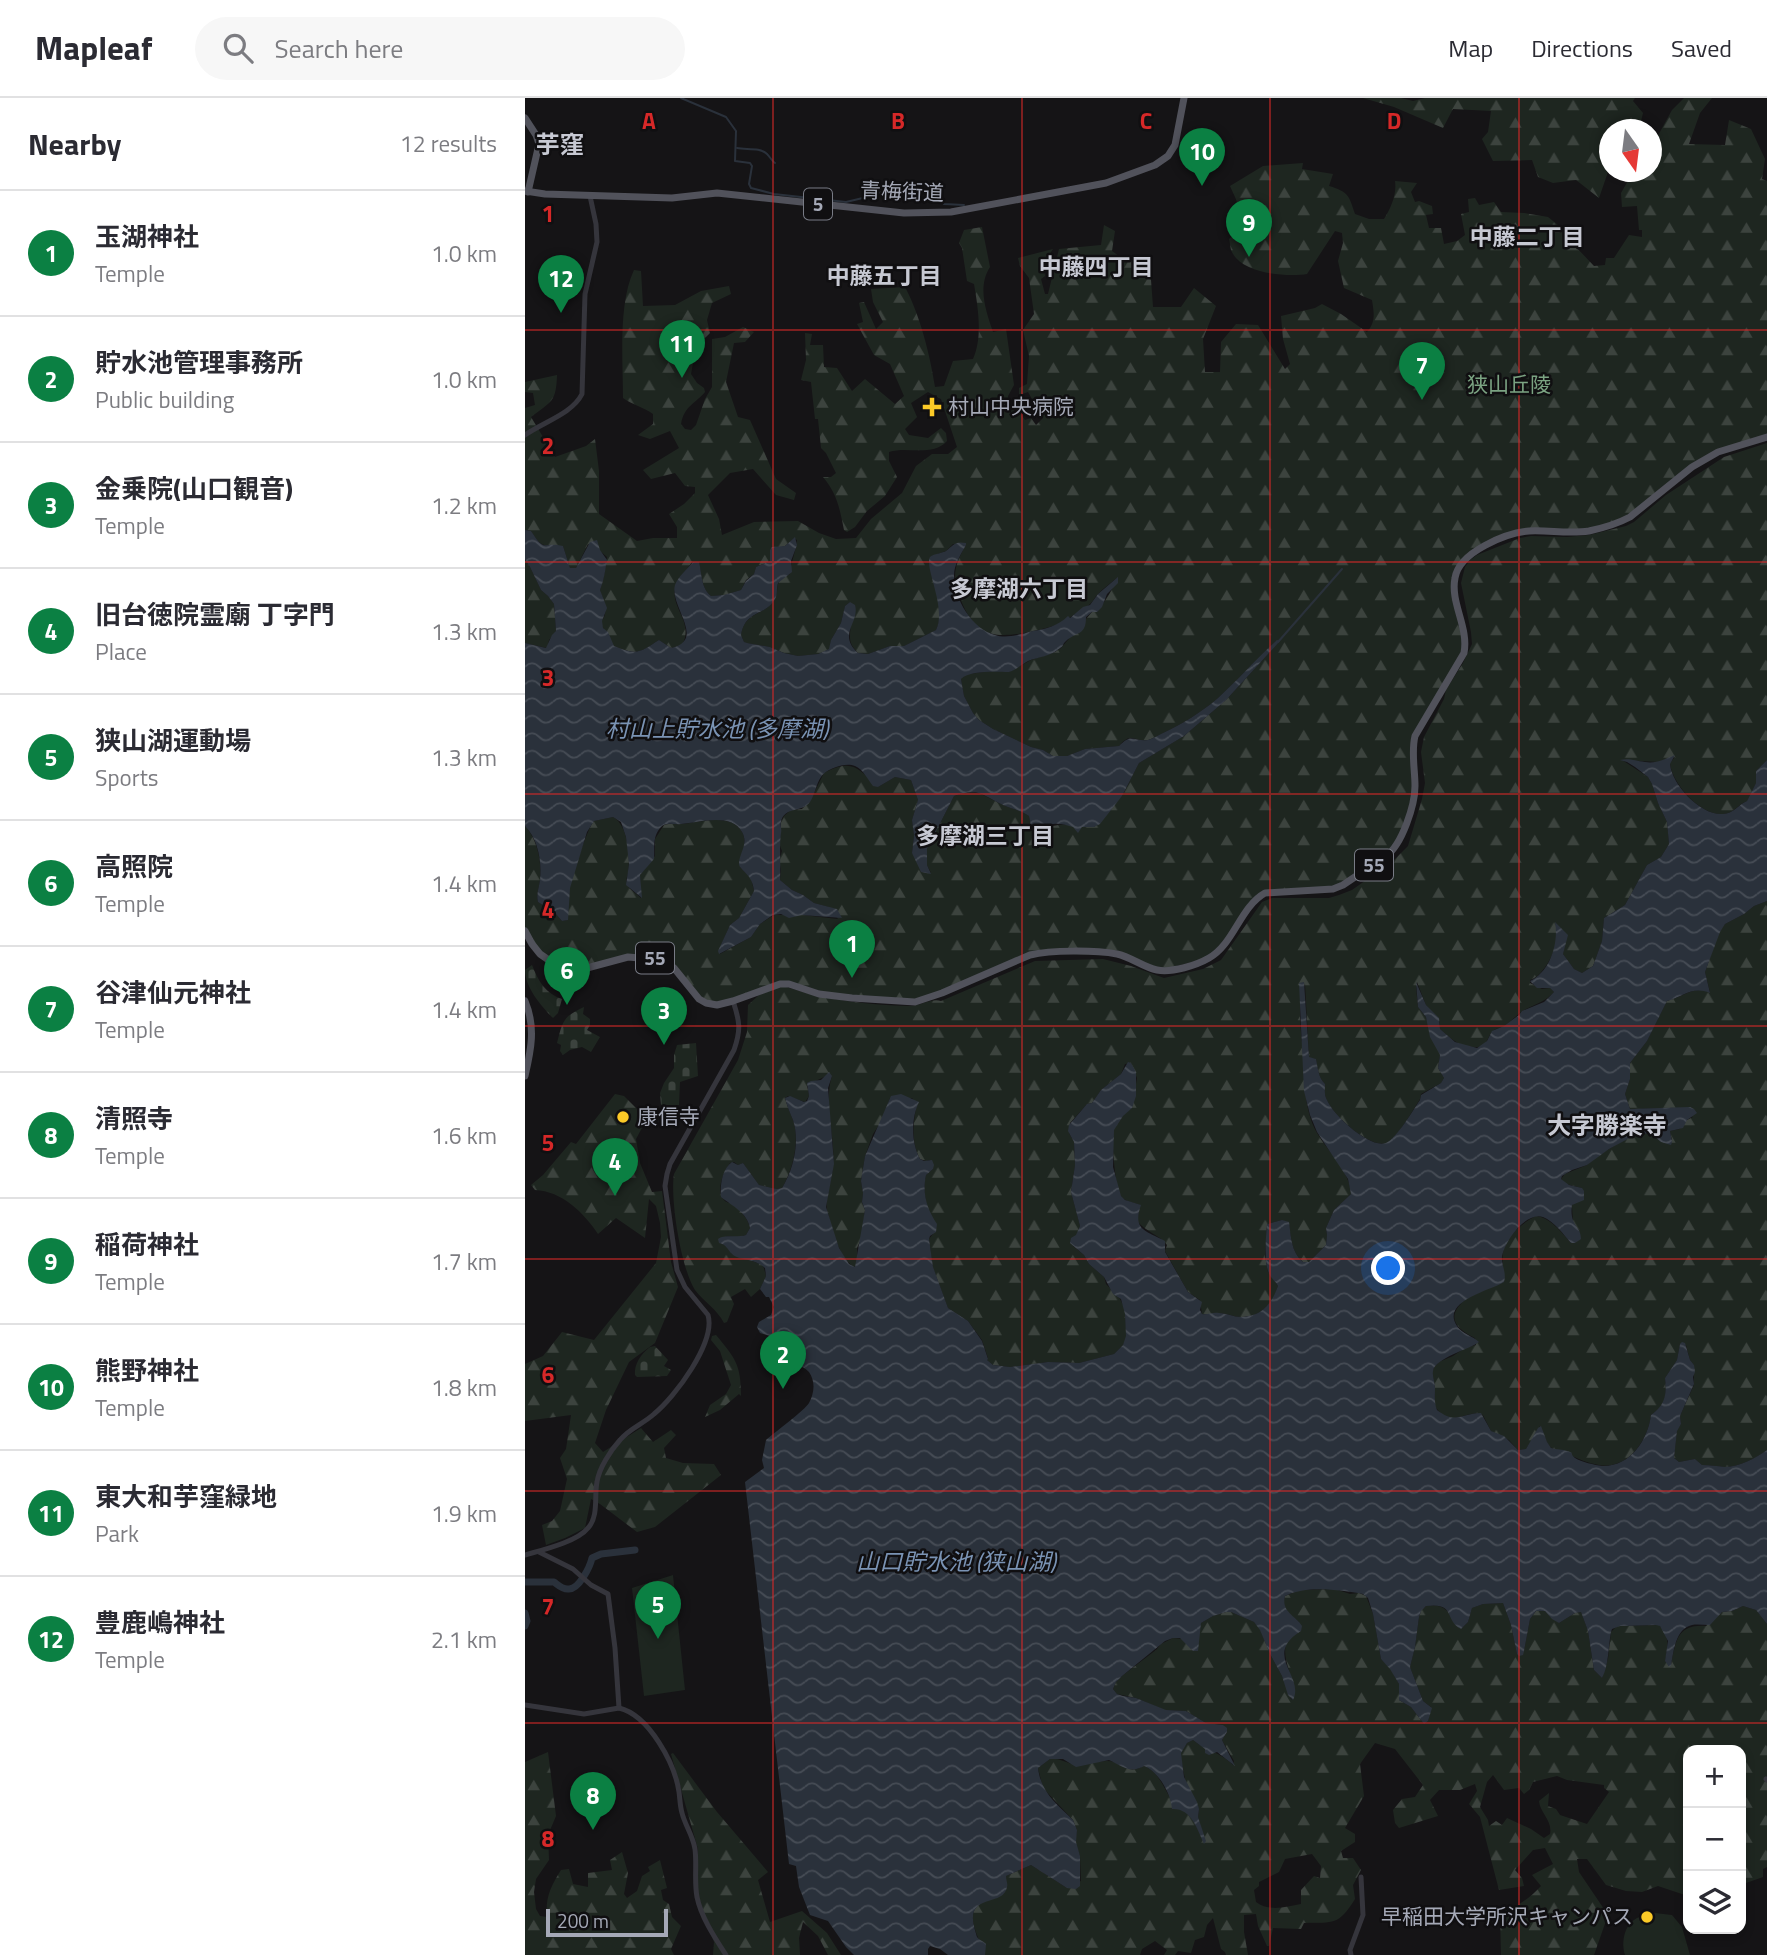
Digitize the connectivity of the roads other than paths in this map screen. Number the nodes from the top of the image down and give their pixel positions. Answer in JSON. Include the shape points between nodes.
{"nodes":[{"id":1,"x":1184,"y":98,"type":"edge"},
{"id":2,"x":525,"y":118,"type":"edge"},
{"id":3,"x":527,"y":192,"type":"edge"},
{"id":4,"x":590,"y":196,"type":"junction"},
{"id":5,"x":525,"y":435,"type":"edge"},
{"id":6,"x":1767,"y":437,"type":"edge"},
{"id":7,"x":525,"y":932,"type":"edge"},
{"id":8,"x":525,"y":1001,"type":"edge"},
{"id":9,"x":733,"y":1001,"type":"junction"},
{"id":10,"x":525,"y":1076,"type":"edge"},
{"id":11,"x":537,"y":1552,"type":"junction"},
{"id":12,"x":525,"y":1555,"type":"edge"},
{"id":13,"x":525,"y":1705,"type":"edge"},
{"id":14,"x":619,"y":1708,"type":"junction"},
{"id":15,"x":1361,"y":1877,"type":"dead end"},
{"id":16,"x":726,"y":1955,"type":"edge"},
{"id":17,"x":1351,"y":1955,"type":"edge"}],
"edges":[{"from":1,"to":4,"type":"main road","name":"青梅街道","number":"5","via":[[1175,145],[1152,167],[1109,183],[956,211],[904,213],[717,192],[675,198]]},
{"from":2,"to":3,"type":"main road","via":[[539,144]]},
{"from":3,"to":4,"type":"main road","name":"青梅街道","number":"5"},
{"from":4,"to":5,"type":"street","via":[[597,242],[585,295],[582,394],[563,412]]},
{"from":6,"to":9,"type":"main road","number":"55","via":[[1692,467],[1621,522],[1580,532],[1520,533],[1480,548],[1463,560],[1454,585],[1464,653],[1415,736],[1415,792],[1402,836],[1393,852],[1343,885],[1265,893],[1216,953],[1174,969],[1156,970],[1114,953],[1041,953],[915,1002],[819,994],[789,984]]},
{"from":7,"to":9,"type":"main road","number":"55","via":[[540,954],[569,969],[628,957],[655,958],[669,963],[706,1003]]},
{"from":8,"to":10,"type":"main road","via":[[533,1035]]},
{"from":9,"to":11,"type":"street","via":[[740,1021],[734,1051],[670,1164],[665,1181],[677,1270],[709,1319],[697,1363],[655,1413],[631,1428],[617,1444],[596,1482],[589,1528]]},
{"from":11,"to":12,"type":"street"},
{"from":11,"to":14,"type":"street","via":[[608,1594]]},
{"from":13,"to":14,"type":"street","via":[[584,1714]]},
{"from":14,"to":16,"type":"street","via":[[638,1718],[665,1749],[694,1844],[697,1899]]},
{"from":15,"to":17,"type":"street","via":[[1363,1915]]}]}
